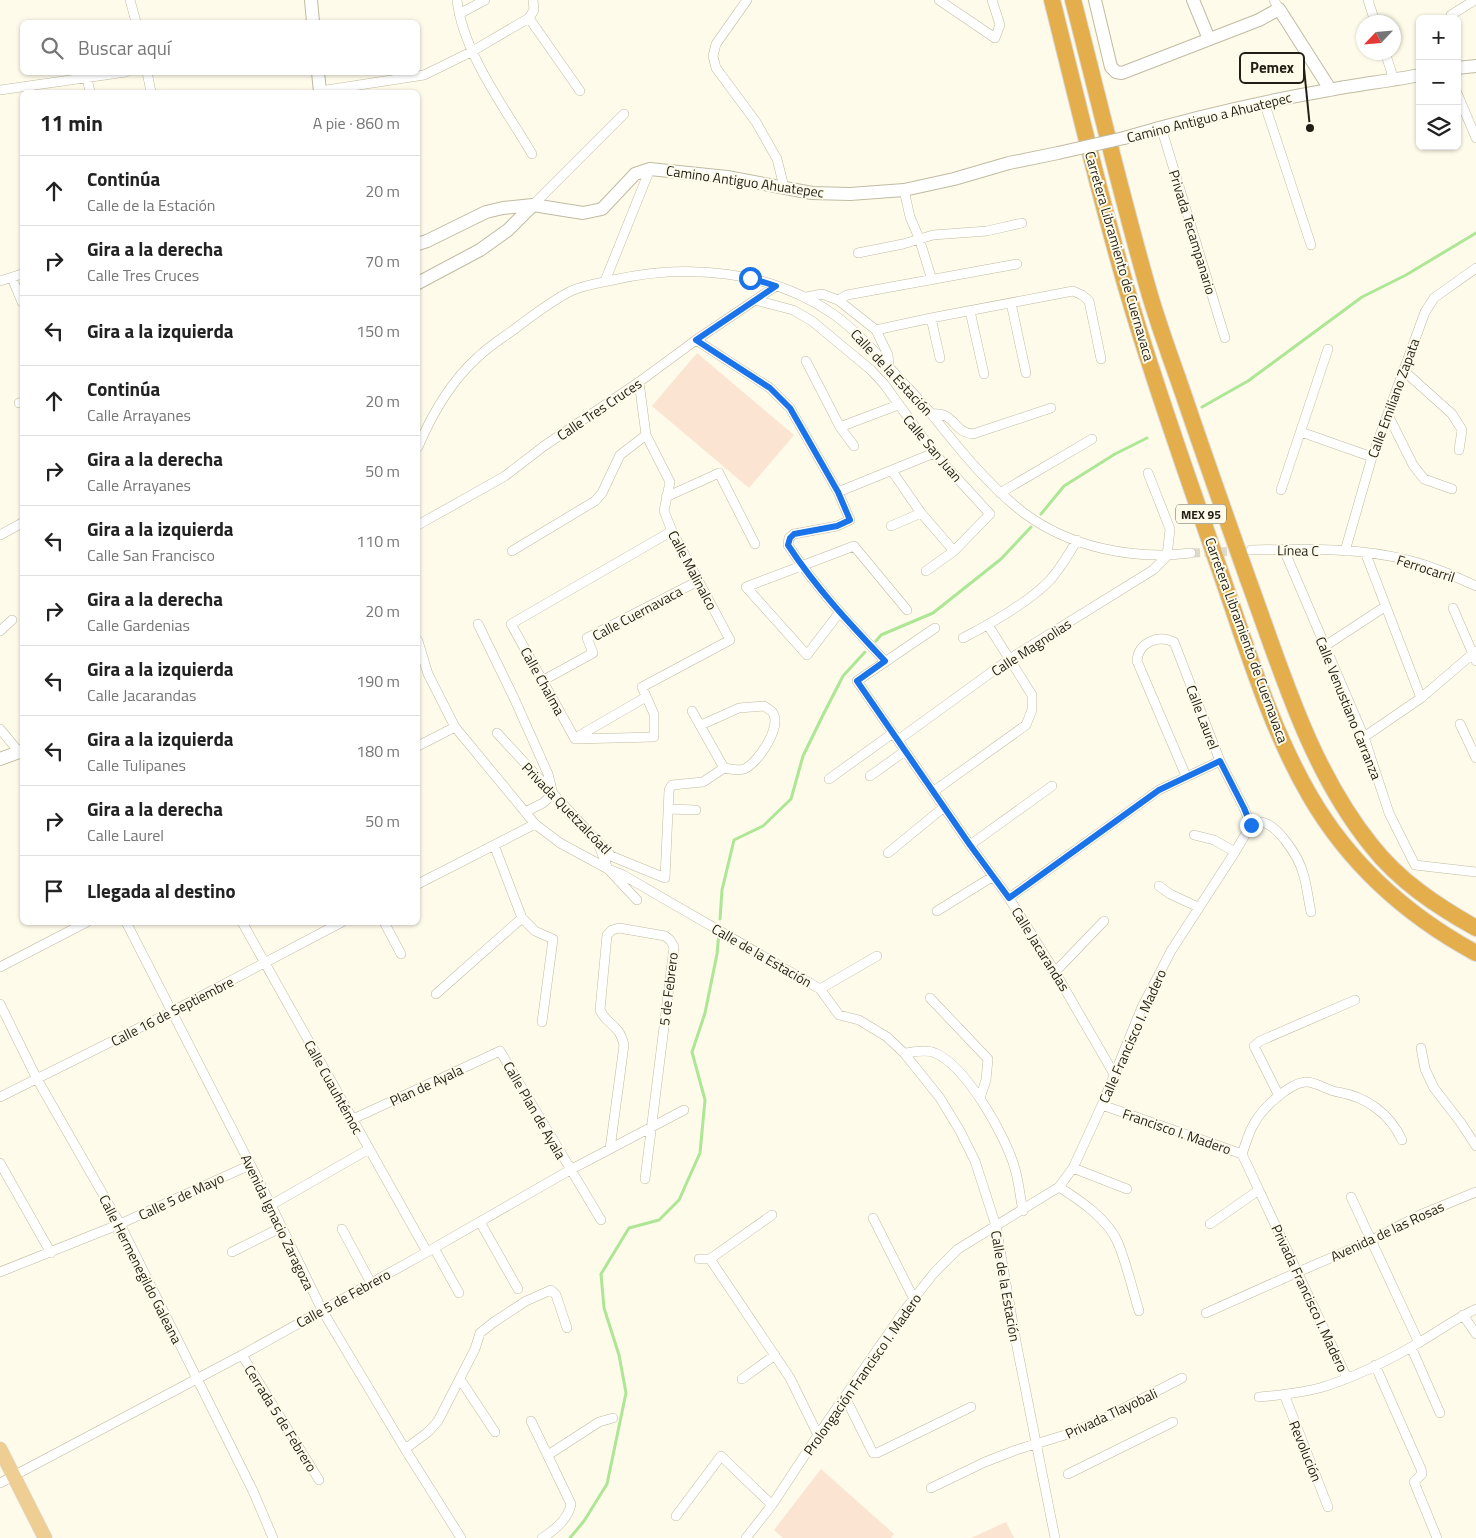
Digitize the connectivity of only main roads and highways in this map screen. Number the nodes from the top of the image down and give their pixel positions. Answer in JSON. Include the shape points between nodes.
{"nodes":[{"id":1,"x":1052,"y":0,"type":"edge"},
{"id":2,"x":1073,"y":0,"type":"edge"},
{"id":3,"x":1476,"y":928,"type":"edge"},
{"id":4,"x":1476,"y":953,"type":"edge"},
{"id":5,"x":0,"y":1449,"type":"edge"},
{"id":6,"x":45,"y":1538,"type":"edge"}],
"edges":[{"from":1,"to":4,"type":"highway","name":"Carretera Libramiento de Cuernavaca","number":"MEX 95","via":[[1129,299],[1270,712],[1310,797],[1351,854],[1416,916]]},
{"from":2,"to":3,"type":"highway","name":"Carretera Libramiento de Cuernavaca","number":"MEX 95","via":[[1150,294],[1216,490],[1311,746],[1353,821],[1387,864],[1410,886]]},
{"from":5,"to":6,"type":"main road"}]}
